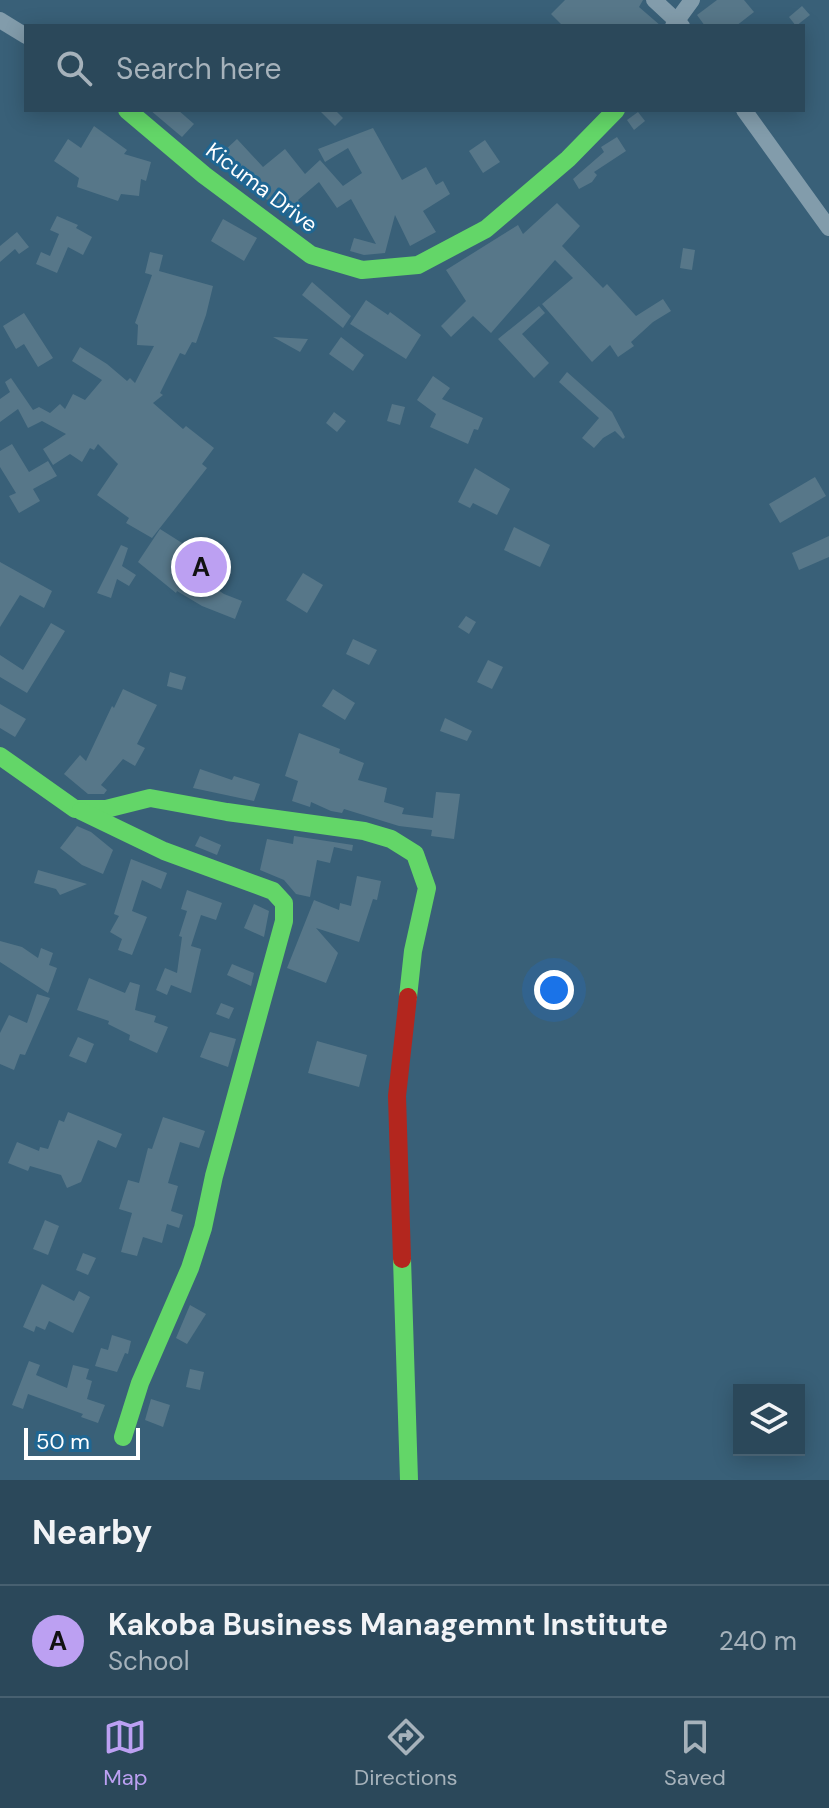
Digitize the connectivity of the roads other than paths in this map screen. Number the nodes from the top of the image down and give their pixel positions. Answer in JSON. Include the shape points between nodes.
{"nodes":[{"id":1,"x":654,"y":0,"type":"edge"},
{"id":2,"x":692,"y":0,"type":"edge"},
{"id":3,"x":0,"y":20,"type":"edge"},
{"id":4,"x":678,"y":24,"type":"edge"},
{"id":5,"x":24,"y":35,"type":"edge"},
{"id":6,"x":129,"y":112,"type":"edge"},
{"id":7,"x":614,"y":112,"type":"edge"},
{"id":8,"x":745,"y":112,"type":"edge"},
{"id":9,"x":829,"y":228,"type":"edge"},
{"id":10,"x":0,"y":756,"type":"edge"},
{"id":11,"x":75,"y":809,"type":"junction"},
{"id":12,"x":123,"y":1437,"type":"dead end"},
{"id":13,"x":409,"y":1480,"type":"edge"}],
"edges":[{"from":1,"to":4,"type":"street"},
{"from":2,"to":4,"type":"street"},
{"from":3,"to":5,"type":"street"},
{"from":6,"to":7,"type":"street","name":"Kicuma Drive","via":[[311,255],[362,270],[418,265],[486,229]]},
{"from":8,"to":9,"type":"street"},
{"from":10,"to":11,"type":"street"},
{"from":11,"to":12,"type":"street","via":[[164,851],[273,891],[284,903],[284,921],[203,1228]]},
{"from":11,"to":13,"type":"street","via":[[106,809],[150,798],[364,831],[415,854],[422,868],[427,888],[413,951],[397,1096]]}]}
